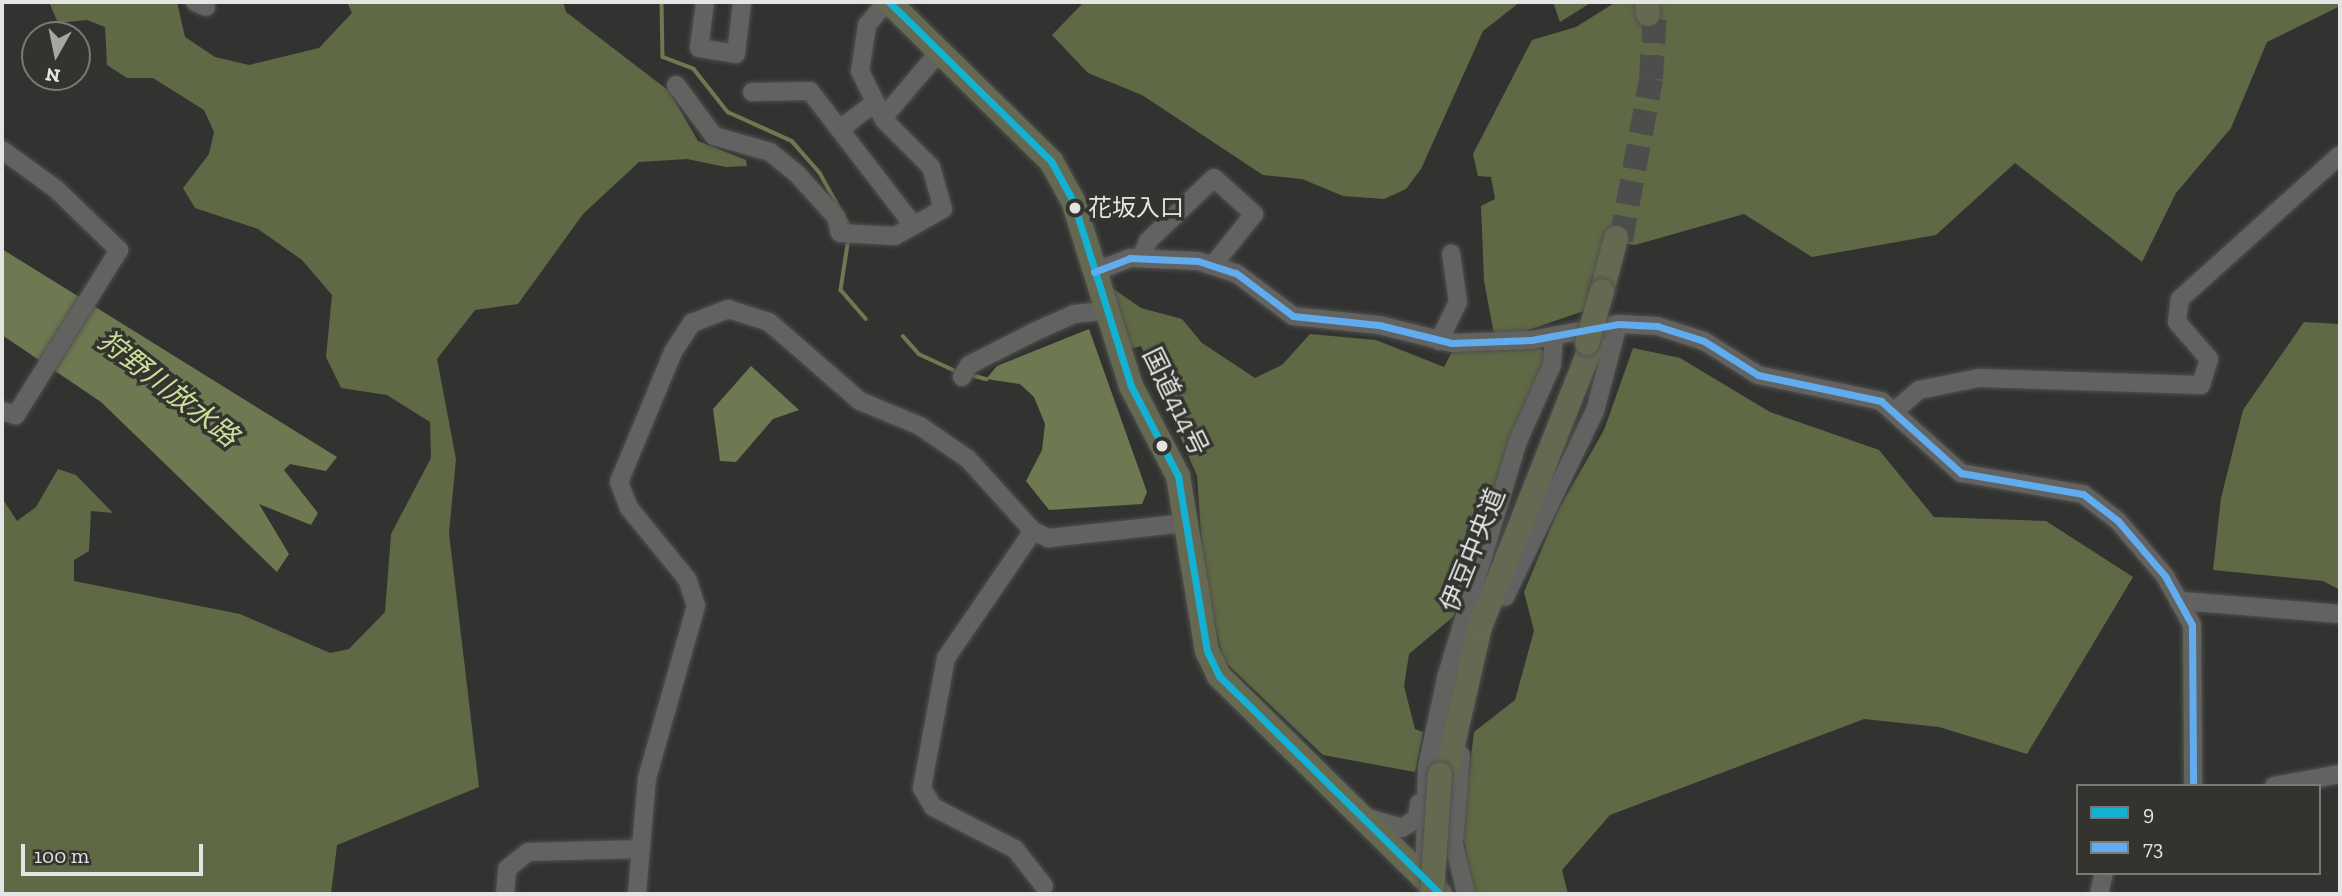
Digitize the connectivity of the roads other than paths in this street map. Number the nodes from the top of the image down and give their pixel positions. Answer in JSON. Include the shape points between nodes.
{"nodes":[{"id":1,"x":705,"y":2,"type":"edge"},
{"id":2,"x":742,"y":2,"type":"edge"},
{"id":3,"x":888,"y":2,"type":"edge"},
{"id":4,"x":939,"y":52,"type":"junction"},
{"id":5,"x":676,"y":85,"type":"dead end"},
{"id":6,"x":752,"y":92,"type":"dead end"},
{"id":7,"x":878,"y":111,"type":"junction"},
{"id":8,"x":840,"y":129,"type":"junction"},
{"id":9,"x":2,"y":150,"type":"edge"},
{"id":10,"x":2340,"y":155,"type":"edge"},
{"id":11,"x":914,"y":226,"type":"junction"},
{"id":12,"x":1618,"y":239,"type":"tunnel mouth"},
{"id":13,"x":1451,"y":253,"type":"dead end"},
{"id":14,"x":1141,"y":258,"type":"junction"},
{"id":15,"x":1214,"y":264,"type":"junction"},
{"id":16,"x":1094,"y":272,"type":"junction"},
{"id":17,"x":1104,"y":311,"type":"junction"},
{"id":18,"x":1618,"y":324,"type":"junction"},
{"id":19,"x":1554,"y":337,"type":"junction"},
{"id":20,"x":1439,"y":341,"type":"junction"},
{"id":21,"x":1590,"y":346,"type":"junction"},
{"id":22,"x":962,"y":377,"type":"dead end"},
{"id":23,"x":1897,"y":410,"type":"junction"},
{"id":24,"x":2,"y":411,"type":"edge"},
{"id":25,"x":1554,"y":429,"type":"junction"},
{"id":26,"x":1185,"y":523,"type":"junction"},
{"id":27,"x":1534,"y":530,"type":"junction"},
{"id":28,"x":1033,"y":531,"type":"junction"},
{"id":29,"x":1477,"y":588,"type":"junction"},
{"id":30,"x":2182,"y":601,"type":"junction"},
{"id":31,"x":2340,"y":614,"type":"edge"},
{"id":32,"x":1443,"y":774,"type":"junction"},
{"id":33,"x":2340,"y":774,"type":"edge"},
{"id":34,"x":2193,"y":784,"type":"edge"},
{"id":35,"x":2285,"y":784,"type":"edge"},
{"id":36,"x":1367,"y":818,"type":"junction"},
{"id":37,"x":641,"y":849,"type":"junction"},
{"id":38,"x":2104,"y":875,"type":"edge"},
{"id":39,"x":1044,"y":886,"type":"dead end"},
{"id":40,"x":1434,"y":892,"type":"edge"},
{"id":41,"x":505,"y":894,"type":"edge"},
{"id":42,"x":637,"y":894,"type":"edge"},
{"id":43,"x":1466,"y":894,"type":"edge"},
{"id":44,"x":2099,"y":894,"type":"edge"}],
"edges":[{"from":1,"to":2,"type":"street","via":[[699,48],[736,54]]},
{"from":3,"to":4,"type":"highway","name":"国道414号"},
{"from":3,"to":7,"type":"street","via":[[867,25],[860,62]]},
{"from":4,"to":7,"type":"street"},
{"from":4,"to":16,"type":"highway","name":"国道414号","via":[[1051,161],[1073,201]]},
{"from":5,"to":11,"type":"street","via":[[714,135],[770,152],[797,173],[836,217],[840,233],[887,238]]},
{"from":6,"to":8,"type":"street","via":[[810,92]]},
{"from":7,"to":8,"type":"street"},
{"from":7,"to":11,"type":"street","via":[[926,158],[939,191],[943,209]]},
{"from":8,"to":11,"type":"street"},
{"from":9,"to":24,"type":"street","via":[[119,250],[16,415]]},
{"from":10,"to":23,"type":"street","via":[[2180,299],[2177,322],[2209,359],[2201,385],[1979,378],[1919,390]]},
{"from":12,"to":21,"type":"highway","name":"伊豆中央道","bridge":true},
{"from":13,"to":20,"type":"street","via":[[1458,302]]},
{"from":14,"to":15,"type":"street"},
{"from":14,"to":15,"type":"street","via":[[1148,240],[1214,178],[1254,214]]},
{"from":14,"to":16,"type":"street"},
{"from":15,"to":20,"type":"street","via":[[1293,316],[1379,326]]},
{"from":16,"to":17,"type":"highway","name":"国道414号"},
{"from":17,"to":22,"type":"street","via":[[1073,314],[1034,332],[969,365]]},
{"from":17,"to":26,"type":"highway","name":"国道414号","via":[[1131,386],[1178,476]]},
{"from":18,"to":19,"type":"street"},
{"from":18,"to":23,"type":"street","via":[[1669,328],[1704,341],[1758,375],[1858,392]]},
{"from":18,"to":27,"type":"street","via":[[1595,411]]},
{"from":19,"to":20,"type":"street"},
{"from":19,"to":29,"type":"street","via":[[1556,356],[1514,454]]},
{"from":21,"to":25,"type":"highway","name":"伊豆中央道"},
{"from":21,"to":27,"type":"highway"},
{"from":21,"to":32,"type":"highway","name":"伊豆中央道","via":[[1480,627]]},
{"from":23,"to":30,"type":"street","via":[[1934,454],[1961,473],[2070,489],[2100,505]]},
{"from":25,"to":29,"type":"highway"},
{"from":25,"to":32,"type":"highway","name":"伊豆中央道","via":[[1461,664]]},
{"from":26,"to":28,"type":"street","via":[[1059,540]]},
{"from":26,"to":36,"type":"highway","name":"国道414号","via":[[1207,651],[1219,676]]},
{"from":27,"to":32,"type":"street"},
{"from":28,"to":37,"type":"street","via":[[968,458],[920,426],[860,401],[769,322],[728,309],[692,323],[662,377],[619,482],[629,508],[687,579],[696,606],[647,778]]},
{"from":28,"to":39,"type":"street","via":[[946,658],[922,788],[933,807],[1015,849]]},
{"from":29,"to":32,"type":"street","via":[[1446,678]]},
{"from":30,"to":31,"type":"street"},
{"from":30,"to":34,"type":"street","via":[[2194,651]]},
{"from":32,"to":36,"type":"street","via":[[1414,822],[1393,828]]},
{"from":32,"to":40,"type":"highway","name":"伊豆中央道","bridge":true},
{"from":32,"to":43,"type":"street"},
{"from":33,"to":35,"type":"street"},
{"from":36,"to":40,"type":"highway","name":"国道414号"},
{"from":37,"to":41,"type":"street","via":[[528,852],[507,869]]},
{"from":37,"to":42,"type":"street"},
{"from":38,"to":44,"type":"street"}]}
